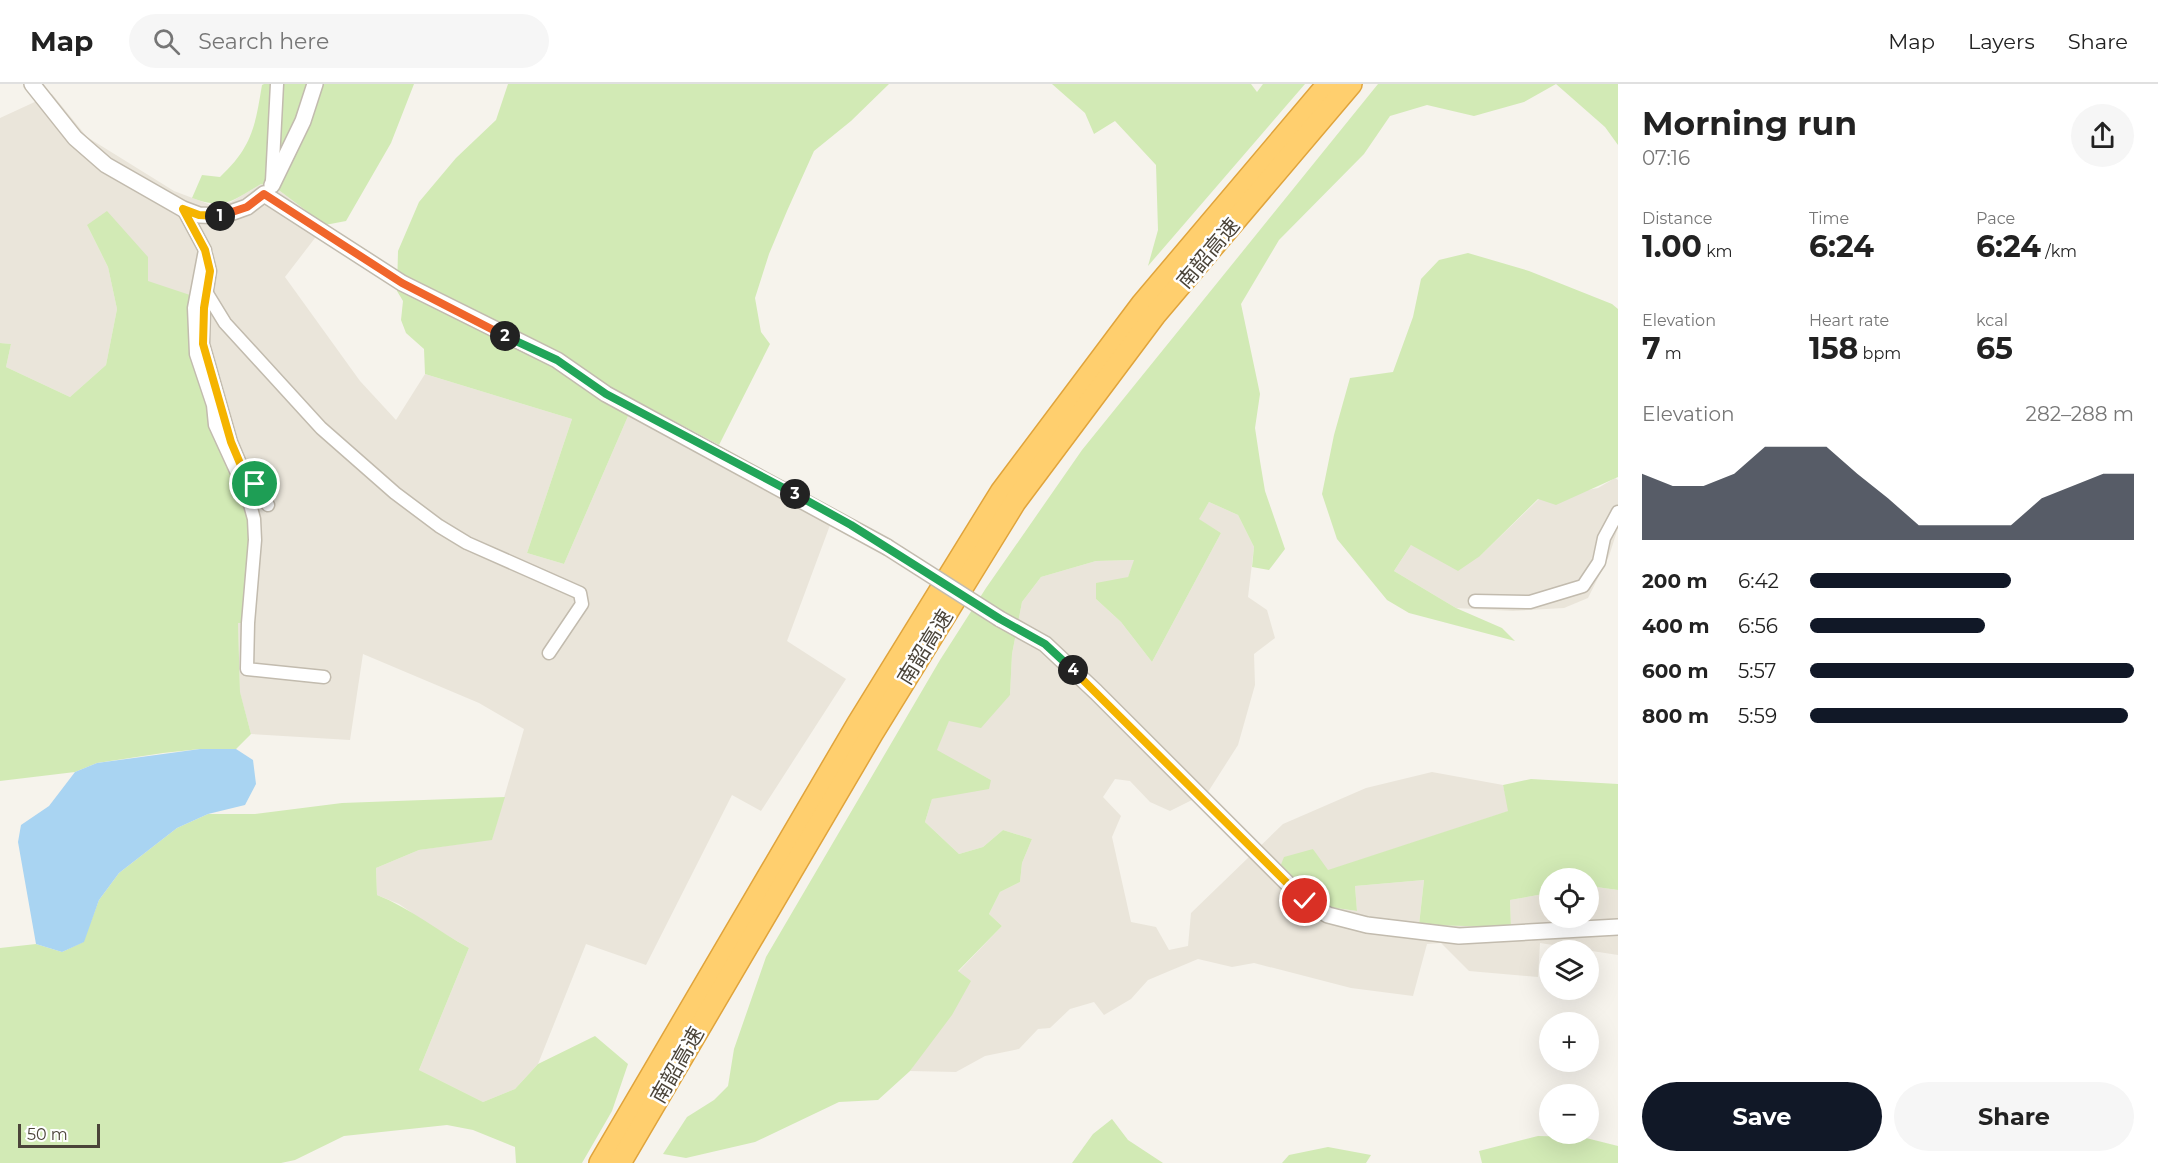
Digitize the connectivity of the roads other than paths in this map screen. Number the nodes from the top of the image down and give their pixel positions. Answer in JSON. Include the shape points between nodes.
{"nodes":[{"id":1,"x":32,"y":84,"type":"edge"},
{"id":2,"x":277,"y":84,"type":"edge"},
{"id":3,"x":315,"y":84,"type":"edge"},
{"id":4,"x":1328,"y":84,"type":"edge"},
{"id":5,"x":1351,"y":84,"type":"edge"},
{"id":6,"x":268,"y":189,"type":"junction"},
{"id":7,"x":183,"y":209,"type":"junction"},
{"id":8,"x":205,"y":250,"type":"junction"},
{"id":9,"x":206,"y":292,"type":"junction"},
{"id":10,"x":268,"y":505,"type":"dead end"},
{"id":11,"x":1618,"y":512,"type":"edge"},
{"id":12,"x":1475,"y":601,"type":"dead end"},
{"id":13,"x":549,"y":653,"type":"dead end"},
{"id":14,"x":324,"y":677,"type":"dead end"},
{"id":15,"x":1618,"y":927,"type":"edge"},
{"id":16,"x":600,"y":1163,"type":"edge"},
{"id":17,"x":620,"y":1163,"type":"edge"}],
"edges":[{"from":1,"to":7,"type":"street","via":[[75,138],[106,165]]},
{"from":2,"to":6,"type":"street"},
{"from":3,"to":6,"type":"street","via":[[303,121]]},
{"from":4,"to":16,"type":"highway","name":"南韶高速","via":[[1142,304],[1001,492],[857,725]]},
{"from":5,"to":17,"type":"highway","name":"南韶高速","via":[[1155,315],[1015,502],[872,734]]},
{"from":6,"to":7,"type":"street","via":[[247,207],[222,216],[199,215]]},
{"from":6,"to":15,"type":"street","bridge":true,"via":[[402,283],[557,360],[606,394],[887,547],[1045,644],[1289,886],[1328,915],[1367,925],[1459,936]]},
{"from":7,"to":8,"type":"street"},
{"from":8,"to":9,"type":"street","via":[[210,271]]},
{"from":8,"to":14,"type":"street","via":[[194,308],[196,354],[215,424],[254,519],[247,669]]},
{"from":9,"to":10,"type":"street","via":[[203,344],[231,442],[242,468]]},
{"from":9,"to":13,"type":"street","via":[[225,323],[321,428],[395,493],[467,543],[580,593],[582,604]]},
{"from":11,"to":12,"type":"street","via":[[1604,538],[1599,562],[1583,586],[1530,602]]}]}
